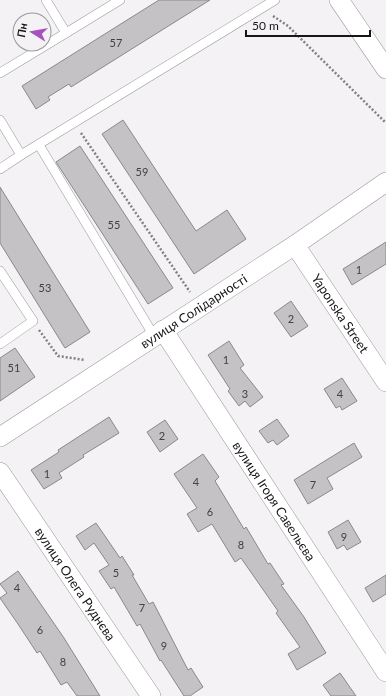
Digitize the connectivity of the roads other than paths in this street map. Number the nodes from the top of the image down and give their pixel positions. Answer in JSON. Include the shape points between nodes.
{"nodes":[{"id":1,"x":46,"y":0,"type":"edge"},
{"id":2,"x":120,"y":0,"type":"edge"},
{"id":3,"x":275,"y":0,"type":"edge"},
{"id":4,"x":339,"y":0,"type":"edge"},
{"id":5,"x":66,"y":33,"type":"junction"},
{"id":6,"x":386,"y":69,"type":"edge"},
{"id":7,"x":0,"y":73,"type":"edge"},
{"id":8,"x":0,"y":120,"type":"edge"},
{"id":9,"x":39,"y":145,"type":"junction"},
{"id":10,"x":21,"y":155,"type":"junction"},
{"id":11,"x":0,"y":169,"type":"edge"},
{"id":12,"x":386,"y":182,"type":"edge"},
{"id":13,"x":295,"y":245,"type":"junction"},
{"id":14,"x":0,"y":271,"type":"edge"},
{"id":15,"x":158,"y":333,"type":"junction"},
{"id":16,"x":0,"y":344,"type":"edge"},
{"id":17,"x":386,"y":382,"type":"edge"},
{"id":18,"x":0,"y":437,"type":"edge"},
{"id":19,"x":0,"y":472,"type":"edge"},
{"id":20,"x":386,"y":672,"type":"edge"},
{"id":21,"x":151,"y":696,"type":"edge"}],
"edges":[{"from":1,"to":5,"type":"lane"},
{"from":2,"to":5,"type":"lane"},
{"from":3,"to":9,"type":"lane"},
{"from":4,"to":6,"type":"street"},
{"from":5,"to":7,"type":"lane"},
{"from":8,"to":10,"type":"lane"},
{"from":9,"to":10,"type":"lane"},
{"from":9,"to":15,"type":"lane"},
{"from":10,"to":11,"type":"lane"},
{"from":12,"to":13,"type":"street","name":"вулиця Солідарності"},
{"from":13,"to":15,"type":"street","name":"вулиця Солідарності"},
{"from":13,"to":17,"type":"street","name":"Yaponska Street"},
{"from":14,"to":16,"type":"lane","via":[[33,321]]},
{"from":15,"to":18,"type":"street","name":"вулиця Солідарності"},
{"from":15,"to":20,"type":"street","name":"вулиця Ігоря Савельєва"},
{"from":19,"to":21,"type":"street","name":"вулиця Олега Руднєва"}]}
